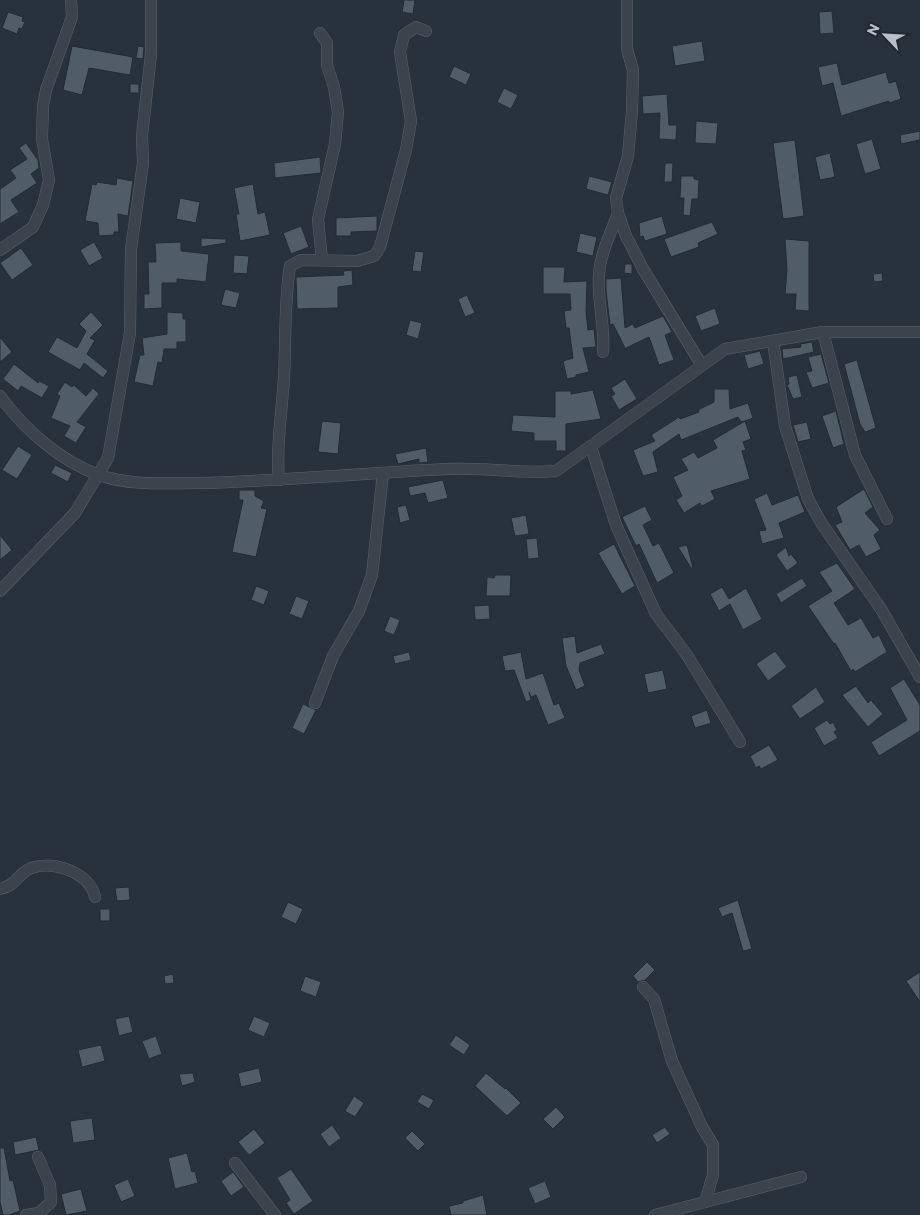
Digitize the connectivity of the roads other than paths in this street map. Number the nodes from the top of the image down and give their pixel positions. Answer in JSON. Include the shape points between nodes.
{"nodes":[{"id":1,"x":71,"y":0,"type":"edge"},
{"id":2,"x":151,"y":0,"type":"edge"},
{"id":3,"x":627,"y":0,"type":"edge"},
{"id":4,"x":426,"y":31,"type":"dead end"},
{"id":5,"x":320,"y":33,"type":"dead end"},
{"id":6,"x":618,"y":213,"type":"junction"},
{"id":7,"x":0,"y":250,"type":"edge"},
{"id":8,"x":322,"y":260,"type":"junction"},
{"id":9,"x":823,"y":332,"type":"junction"},
{"id":10,"x":920,"y":332,"type":"edge"},
{"id":11,"x":773,"y":342,"type":"junction"},
{"id":12,"x":603,"y":352,"type":"dead end"},
{"id":13,"x":701,"y":364,"type":"junction"},
{"id":14,"x":0,"y":396,"type":"edge"},
{"id":15,"x":590,"y":447,"type":"junction"},
{"id":16,"x":384,"y":473,"type":"junction"},
{"id":17,"x":100,"y":475,"type":"junction"},
{"id":18,"x":279,"y":480,"type":"junction"},
{"id":19,"x":887,"y":518,"type":"dead end"},
{"id":20,"x":0,"y":591,"type":"edge"},
{"id":21,"x":920,"y":677,"type":"edge"},
{"id":22,"x":315,"y":703,"type":"dead end"},
{"id":23,"x":740,"y":742,"type":"dead end"},
{"id":24,"x":0,"y":889,"type":"edge"},
{"id":25,"x":96,"y":897,"type":"dead end"},
{"id":26,"x":643,"y":988,"type":"dead end"},
{"id":27,"x":38,"y":1157,"type":"dead end"},
{"id":28,"x":235,"y":1163,"type":"dead end"},
{"id":29,"x":801,"y":1177,"type":"dead end"},
{"id":30,"x":705,"y":1202,"type":"junction"},
{"id":31,"x":33,"y":1214,"type":"edge"},
{"id":32,"x":275,"y":1215,"type":"edge"},
{"id":33,"x":655,"y":1215,"type":"edge"}],
"edges":[{"from":1,"to":7,"type":"street","via":[[72,17],[43,106],[42,138],[50,180],[43,205],[32,226]]},
{"from":2,"to":17,"type":"street","via":[[151,54],[142,136],[143,163],[131,250],[130,333],[108,458]]},
{"from":3,"to":6,"type":"street","via":[[627,49],[633,70],[632,111],[628,156],[616,198]]},
{"from":4,"to":8,"type":"street","via":[[416,27],[404,35],[400,52],[410,121],[406,150],[380,247],[374,256],[357,261]]},
{"from":5,"to":8,"type":"street","via":[[327,43],[327,66],[338,112],[335,144],[318,219]]},
{"from":6,"to":12,"type":"street","via":[[598,276]]},
{"from":6,"to":13,"type":"street","via":[[643,269]]},
{"from":8,"to":18,"type":"street","via":[[301,260],[290,266],[284,311],[284,377],[277,459]]},
{"from":9,"to":10,"type":"street"},
{"from":9,"to":11,"type":"street"},
{"from":9,"to":19,"type":"street","via":[[855,455]]},
{"from":11,"to":13,"type":"street","via":[[725,349]]},
{"from":11,"to":21,"type":"street","via":[[785,426],[808,500],[881,609]]},
{"from":13,"to":15,"type":"street"},
{"from":14,"to":17,"type":"street","via":[[56,452]]},
{"from":15,"to":16,"type":"street","via":[[556,471],[529,473],[449,468]]},
{"from":15,"to":23,"type":"street","via":[[616,525],[656,614],[687,655]]},
{"from":16,"to":18,"type":"street"},
{"from":16,"to":22,"type":"street","via":[[372,576],[359,611],[333,656]]},
{"from":17,"to":18,"type":"street","via":[[168,483]]},
{"from":17,"to":20,"type":"street","via":[[75,513]]},
{"from":24,"to":25,"type":"street","via":[[12,886],[21,874],[33,868],[53,867],[85,878]]},
{"from":26,"to":30,"type":"street","via":[[654,999],[672,1062],[713,1145],[713,1175]]},
{"from":27,"to":31,"type":"street","via":[[50,1185],[51,1202]]},
{"from":28,"to":32,"type":"street"},
{"from":29,"to":30,"type":"street"},
{"from":30,"to":33,"type":"street"}]}
